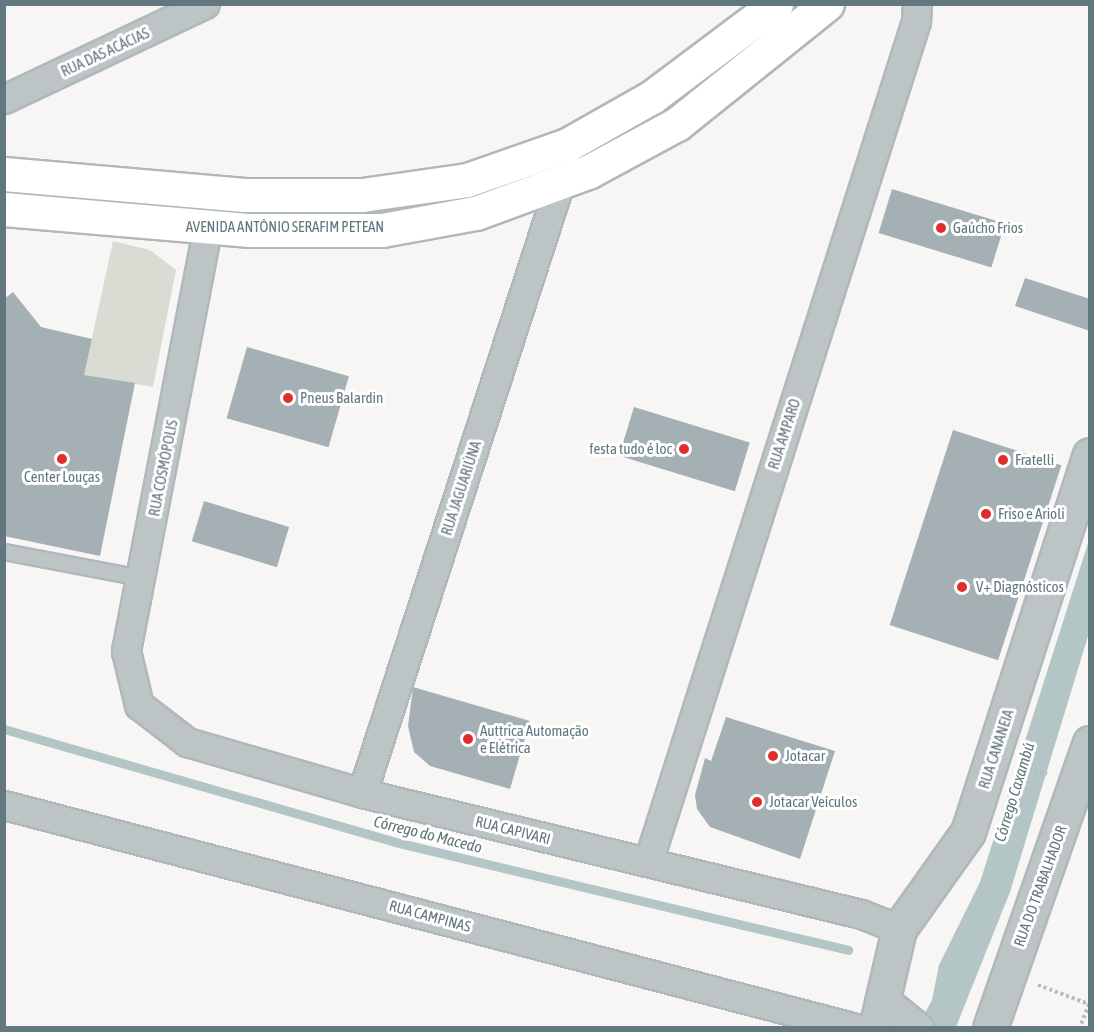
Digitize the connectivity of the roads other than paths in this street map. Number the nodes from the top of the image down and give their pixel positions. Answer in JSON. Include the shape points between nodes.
{"nodes":[{"id":1,"x":205,"y":4,"type":"edge"},
{"id":2,"x":776,"y":4,"type":"edge"},
{"id":3,"x":827,"y":4,"type":"edge"},
{"id":4,"x":916,"y":4,"type":"edge"},
{"id":5,"x":4,"y":99,"type":"edge"},
{"id":6,"x":4,"y":174,"type":"edge"},
{"id":7,"x":560,"y":182,"type":"junction"},
{"id":8,"x":4,"y":209,"type":"edge"},
{"id":9,"x":207,"y":230,"type":"junction"},
{"id":10,"x":1089,"y":455,"type":"edge"},
{"id":11,"x":4,"y":552,"type":"edge"},
{"id":12,"x":142,"y":578,"type":"junction"},
{"id":13,"x":139,"y":705,"type":"joint"},
{"id":14,"x":1089,"y":743,"type":"edge"},
{"id":15,"x":362,"y":793,"type":"junction"},
{"id":16,"x":1081,"y":800,"type":"edge"},
{"id":17,"x":4,"y":805,"type":"edge"},
{"id":18,"x":648,"y":862,"type":"junction"},
{"id":19,"x":899,"y":929,"type":"junction"},
{"id":20,"x":880,"y":1013,"type":"edge"},
{"id":21,"x":856,"y":1028,"type":"edge"},
{"id":22,"x":920,"y":1028,"type":"edge"},
{"id":23,"x":990,"y":1028,"type":"edge"}],
"edges":[{"from":1,"to":5,"type":"street","name":"RUA DAS ACÁCIAS"},
{"from":2,"to":6,"type":"main road","via":[[652,97],[567,145],[467,180],[362,195],[244,195]]},
{"from":3,"to":7,"type":"main road","name":"AVENIDA ANTÔNIO SERAFIM PETEAN","via":[[677,123]]},
{"from":4,"to":18,"type":"street","name":"RUA AMPARO","via":[[916,21]]},
{"from":7,"to":9,"type":"main road","name":"AVENIDA ANTÔNIO SERAFIM PETEAN","via":[[476,213],[382,230]]},
{"from":7,"to":15,"type":"street","name":"RUA JAGUARIÚNA"},
{"from":8,"to":9,"type":"main road","name":"AVENIDA ANTÔNIO SERAFIM PETEAN"},
{"from":9,"to":12,"type":"street","name":"RUA COSMÓPOLIS"},
{"from":10,"to":19,"type":"street","name":"RUA CANANEIA","via":[[968,832]]},
{"from":11,"to":12,"type":"lane"},
{"from":12,"to":13,"type":"street","name":"RUA COSMÓPOLIS","via":[[126,651]]},
{"from":13,"to":15,"type":"street","name":"RUA CAPIVARI","via":[[186,742]]},
{"from":14,"to":16,"type":"street","name":"RUA DO TRABALHADOR"},
{"from":15,"to":18,"type":"street","name":"RUA CAPIVARI"},
{"from":16,"to":23,"type":"street","name":"RUA DO TRABALHADOR"},
{"from":17,"to":21,"type":"street","name":"RUA CAMPINAS"},
{"from":18,"to":19,"type":"street","name":"RUA CAPIVARI","via":[[861,914]]},
{"from":19,"to":20,"type":"street","name":"RUA CANANEIA"},
{"from":20,"to":22,"type":"street"}]}
